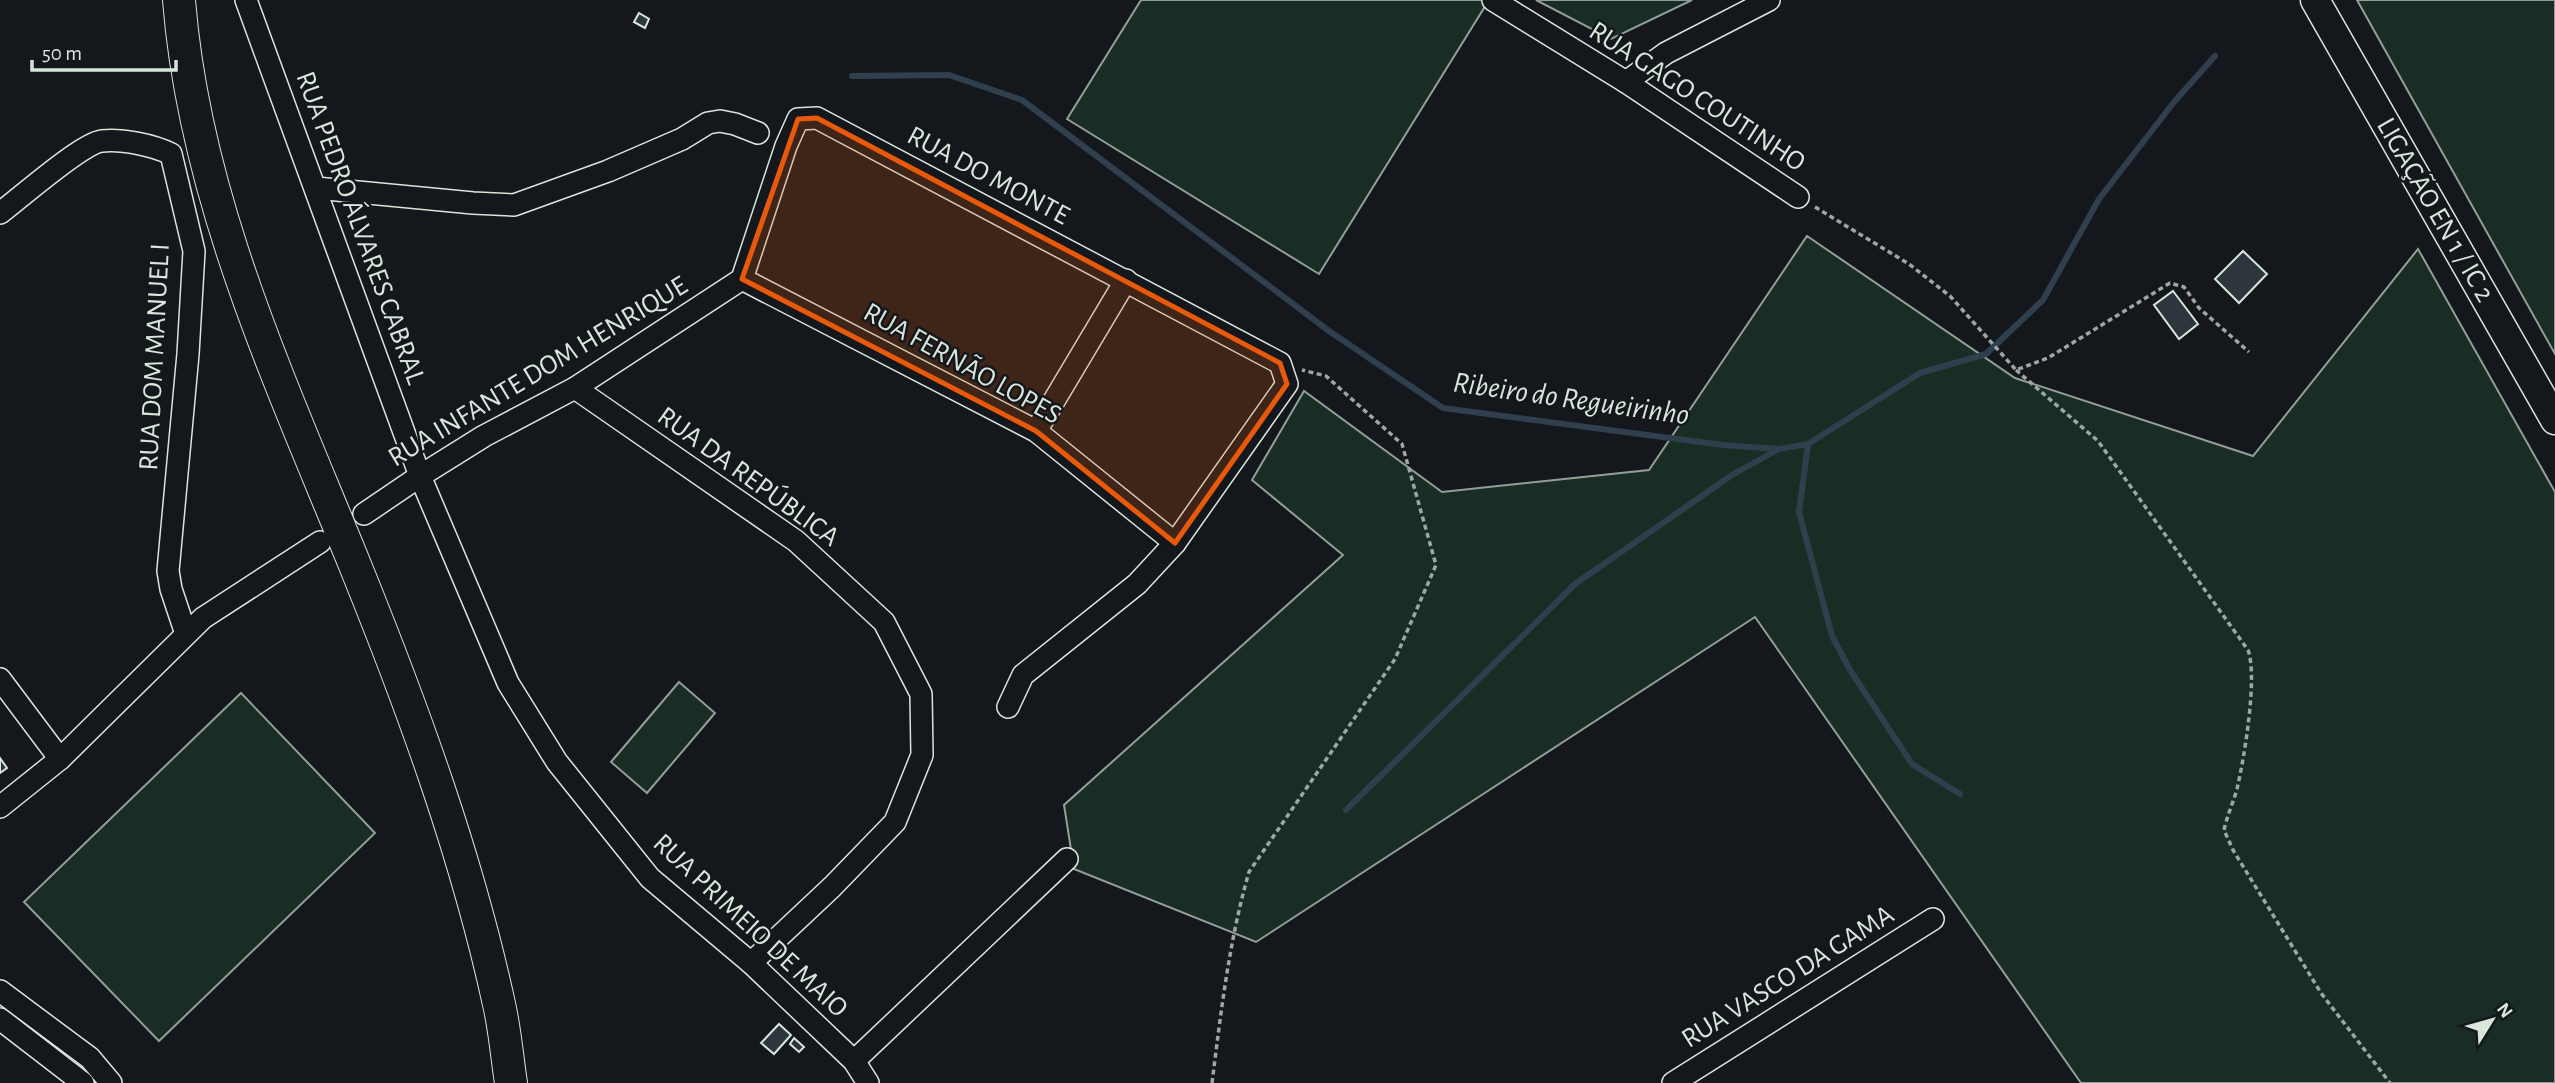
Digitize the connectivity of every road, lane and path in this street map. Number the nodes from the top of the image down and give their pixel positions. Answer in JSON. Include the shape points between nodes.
{"nodes":[{"id":1,"x":179,"y":0,"type":"edge"},
{"id":2,"x":192,"y":0,"type":"edge"},
{"id":3,"x":246,"y":0,"type":"edge"},
{"id":4,"x":1493,"y":0,"type":"edge"},
{"id":5,"x":1769,"y":0,"type":"edge"},
{"id":6,"x":2315,"y":0,"type":"edge"},
{"id":7,"x":1626,"y":82,"type":"junction"},
{"id":8,"x":758,"y":133,"type":"dead end"},
{"id":9,"x":316,"y":188,"type":"junction"},
{"id":10,"x":1798,"y":197,"type":"joint"},
{"id":11,"x":0,"y":214,"type":"edge"},
{"id":12,"x":743,"y":279,"type":"junction"},
{"id":13,"x":1126,"y":280,"type":"junction"},
{"id":14,"x":2249,"y":352,"type":"dead end"},
{"id":15,"x":1280,"y":363,"type":"junction"},
{"id":16,"x":2016,"y":370,"type":"junction"},
{"id":17,"x":575,"y":388,"type":"junction"},
{"id":18,"x":2555,"y":421,"type":"edge"},
{"id":19,"x":1036,"y":431,"type":"junction"},
{"id":20,"x":420,"y":476,"type":"junction"},
{"id":21,"x":364,"y":514,"type":"dead end"},
{"id":22,"x":320,"y":542,"type":"dead end"},
{"id":23,"x":1175,"y":543,"type":"junction"},
{"id":24,"x":186,"y":634,"type":"junction"},
{"id":25,"x":0,"y":678,"type":"edge"},
{"id":26,"x":1008,"y":708,"type":"dead end"},
{"id":27,"x":60,"y":759,"type":"junction"},
{"id":28,"x":0,"y":807,"type":"edge"},
{"id":29,"x":1067,"y":859,"type":"dead end"},
{"id":30,"x":1933,"y":919,"type":"dead end"},
{"id":31,"x":751,"y":963,"type":"junction"},
{"id":32,"x":0,"y":991,"type":"edge"},
{"id":33,"x":0,"y":1019,"type":"edge"},
{"id":34,"x":854,"y":1060,"type":"junction"},
{"id":35,"x":83,"y":1083,"type":"edge"},
{"id":36,"x":110,"y":1083,"type":"edge"},
{"id":37,"x":511,"y":1083,"type":"edge"},
{"id":38,"x":525,"y":1083,"type":"edge"},
{"id":39,"x":868,"y":1083,"type":"edge"},
{"id":40,"x":1212,"y":1083,"type":"edge"},
{"id":41,"x":1673,"y":1083,"type":"edge"},
{"id":42,"x":2390,"y":1083,"type":"edge"}],
"edges":[{"from":1,"to":37,"type":"highway","via":[[206,168],[240,276],[398,674],[455,838],[499,1005]]},
{"from":2,"to":38,"type":"highway","via":[[222,163],[253,271],[409,668],[466,833],[511,1000]]},
{"from":3,"to":9,"type":"street","name":"RUA PEDRO ÁLVARES CABRAL"},
{"from":4,"to":7,"type":"street","name":"RUA GAGO COUTINHO"},
{"from":5,"to":7,"type":"street","via":[[1666,53]]},
{"from":6,"to":18,"type":"main road","name":"LIGAÇÃO EN 1 / IC 2"},
{"from":7,"to":10,"type":"street","name":"RUA GAGO COUTINHO"},
{"from":8,"to":9,"type":"street","via":[[720,121],[708,123],[608,171],[514,205]]},
{"from":9,"to":20,"type":"street","name":"RUA PEDRO ÁLVARES CABRAL"},
{"from":10,"to":16,"type":"path","via":[[1909,264],[1950,296]]},
{"from":11,"to":24,"type":"street","name":"RUA DOM MANUEL I","via":[[69,159],[100,141],[153,145],[171,154],[194,251],[168,571]]},
{"from":12,"to":13,"type":"street","name":"RUA DO MONTE","via":[[798,119],[817,118]]},
{"from":12,"to":17,"type":"street","name":"RUA INFANTE DOM HENRIQUE"},
{"from":12,"to":19,"type":"street","name":"RUA FERNÃO LOPES"},
{"from":13,"to":15,"type":"street","name":"RUA DO MONTE"},
{"from":13,"to":19,"type":"street"},
{"from":14,"to":16,"type":"path","via":[[2199,308],[2184,287],[2170,283],[2048,358]]},
{"from":15,"to":23,"type":"street","via":[[1287,384]]},
{"from":15,"to":40,"type":"path","via":[[1326,376],[1402,444],[1436,565],[1395,659],[1249,872],[1224,990]]},
{"from":16,"to":42,"type":"path","via":[[2098,441],[2248,650],[2252,661],[2250,711],[2237,790],[2224,830],[2321,993]]},
{"from":17,"to":20,"type":"street","name":"RUA INFANTE DOM HENRIQUE"},
{"from":17,"to":31,"type":"street","name":"RUA DA REPÚBLICA","via":[[796,541],[884,622],[921,694],[922,755],[895,822]]},
{"from":19,"to":23,"type":"street","name":"RUA FERNÃO LOPES"},
{"from":20,"to":21,"type":"street","name":"RUA INFANTE DOM HENRIQUE"},
{"from":20,"to":31,"type":"street","name":"RUA PRIMEIO DE MAIO","via":[[509,683],[557,762],[650,878]]},
{"from":22,"to":24,"type":"street","via":[[203,618]]},
{"from":23,"to":26,"type":"street","via":[[1138,584],[1023,675]]},
{"from":24,"to":27,"type":"street"},
{"from":25,"to":27,"type":"street"},
{"from":27,"to":28,"type":"street"},
{"from":29,"to":34,"type":"street"},
{"from":30,"to":41,"type":"street","name":"RUA VASCO DA GAMA"},
{"from":31,"to":34,"type":"street","name":"RUA PRIMEIO DE MAIO"},
{"from":32,"to":36,"type":"street","via":[[90,1058]]},
{"from":33,"to":35,"type":"street"},
{"from":34,"to":39,"type":"street","name":"RUA PRIMEIO DE MAIO"}]}
